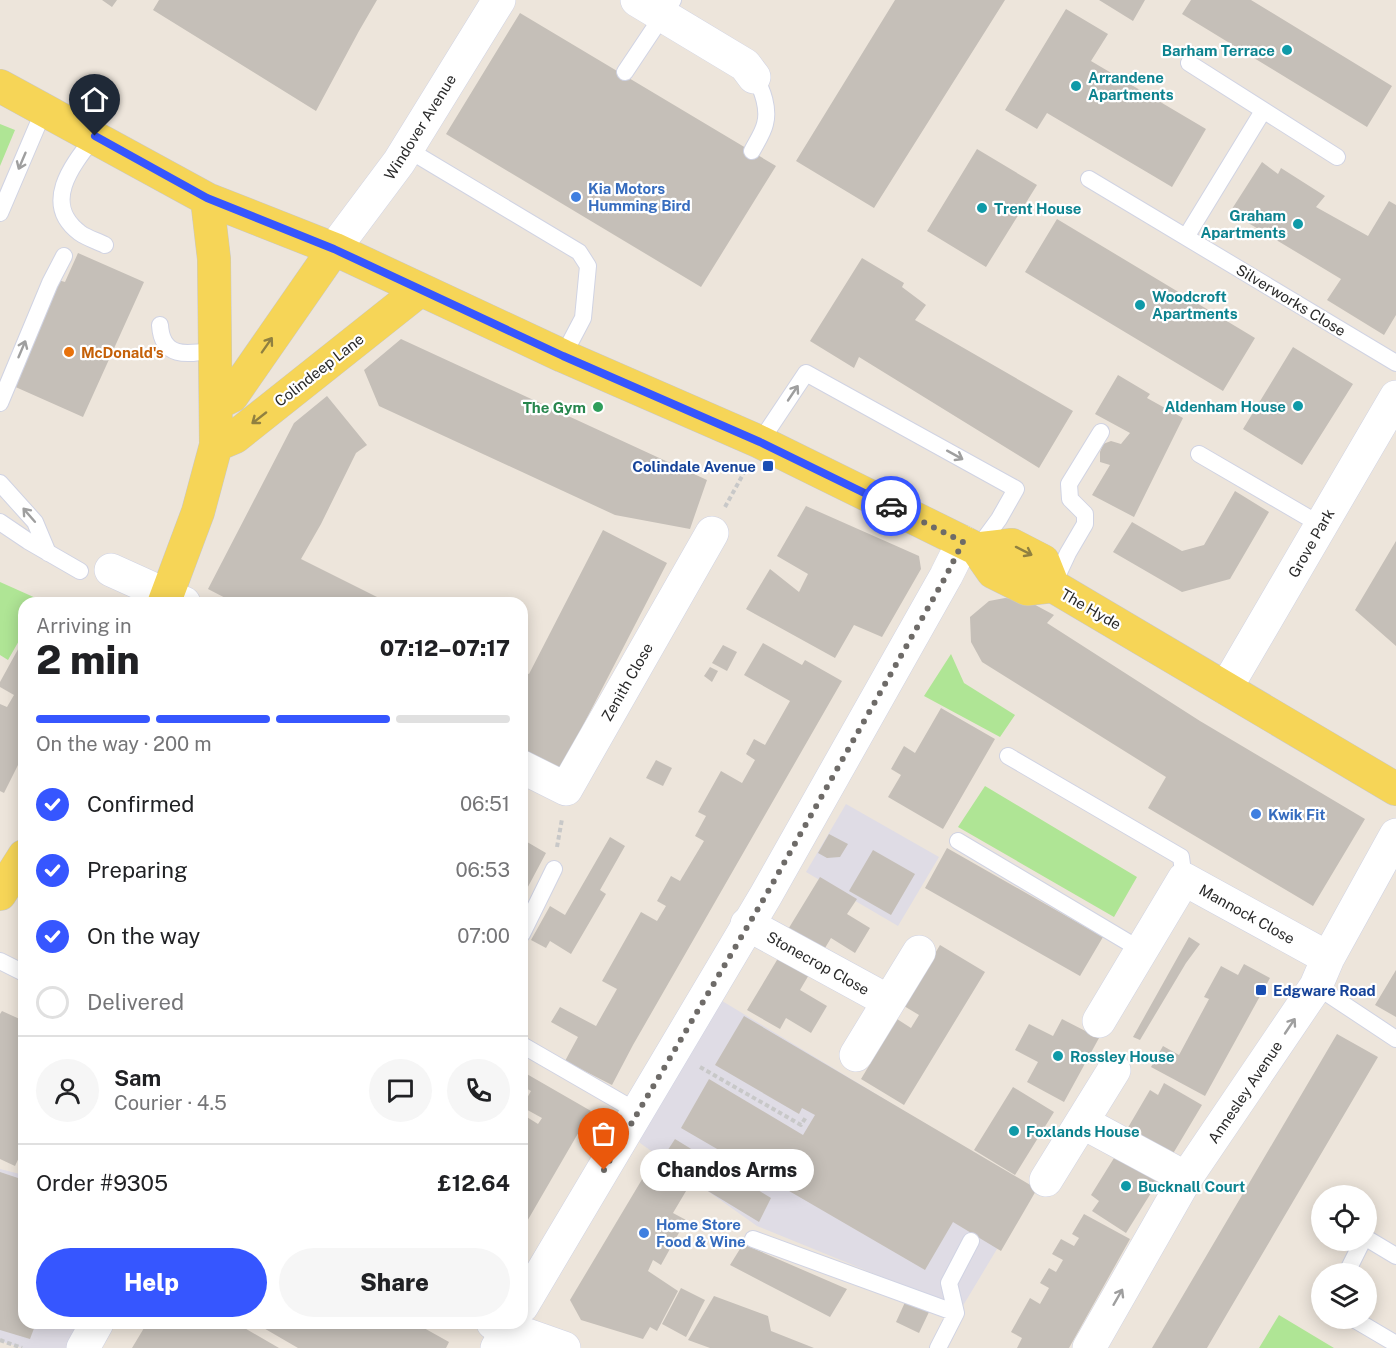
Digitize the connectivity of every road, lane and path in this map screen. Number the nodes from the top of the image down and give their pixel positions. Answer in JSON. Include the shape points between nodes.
{"nodes":[{"id":1,"x":500,"y":0,"type":"edge"},
{"id":2,"x":657,"y":5,"type":"edge"},
{"id":3,"x":1189,"y":63,"type":"dead end"},
{"id":4,"x":625,"y":72,"type":"dead end"},
{"id":5,"x":754,"y":77,"type":"joint"},
{"id":6,"x":0,"y":86,"type":"edge"},
{"id":7,"x":44,"y":110,"type":"junction"},
{"id":8,"x":1263,"y":111,"type":"junction"},
{"id":9,"x":95,"y":136,"type":"junction"},
{"id":10,"x":407,"y":149,"type":"junction"},
{"id":11,"x":752,"y":151,"type":"dead end"},
{"id":12,"x":1337,"y":158,"type":"dead end"},
{"id":13,"x":1089,"y":179,"type":"dead end"},
{"id":14,"x":207,"y":198,"type":"junction"},
{"id":15,"x":0,"y":213,"type":"edge"},
{"id":16,"x":1186,"y":237,"type":"junction"},
{"id":17,"x":105,"y":245,"type":"dead end"},
{"id":18,"x":334,"y":249,"type":"junction"},
{"id":19,"x":64,"y":256,"type":"dead end"},
{"id":20,"x":420,"y":290,"type":"junction"},
{"id":21,"x":160,"y":325,"type":"dead end"},
{"id":22,"x":215,"y":350,"type":"junction"},
{"id":23,"x":563,"y":356,"type":"junction"},
{"id":24,"x":1396,"y":363,"type":"edge"},
{"id":25,"x":1396,"y":397,"type":"edge"},
{"id":26,"x":0,"y":403,"type":"edge"},
{"id":27,"x":216,"y":404,"type":"junction"},
{"id":28,"x":1101,"y":432,"type":"dead end"},
{"id":29,"x":760,"y":442,"type":"junction"},
{"id":30,"x":216,"y":445,"type":"junction"},
{"id":31,"x":1199,"y":454,"type":"dead end"},
{"id":32,"x":0,"y":483,"type":"edge"},
{"id":33,"x":0,"y":522,"type":"edge"},
{"id":34,"x":1321,"y":525,"type":"junction"},
{"id":35,"x":712,"y":533,"type":"dead end"},
{"id":36,"x":970,"y":545,"type":"junction"},
{"id":37,"x":48,"y":553,"type":"junction"},
{"id":38,"x":96,"y":571,"type":"joint"},
{"id":39,"x":1053,"y":586,"type":"junction"},
{"id":40,"x":163,"y":597,"type":"edge"},
{"id":41,"x":172,"y":597,"type":"edge"},
{"id":42,"x":1226,"y":688,"type":"junction"},
{"id":43,"x":1008,"y":756,"type":"dead end"},
{"id":44,"x":528,"y":770,"type":"edge"},
{"id":45,"x":566,"y":789,"type":"junction"},
{"id":46,"x":1396,"y":789,"type":"edge"},
{"id":47,"x":1396,"y":835,"type":"edge"},
{"id":48,"x":957,"y":841,"type":"dead end"},
{"id":49,"x":554,"y":869,"type":"joint"},
{"id":50,"x":1184,"y":879,"type":"junction"},
{"id":51,"x":528,"y":922,"type":"edge"},
{"id":52,"x":747,"y":924,"type":"junction"},
{"id":53,"x":1142,"y":950,"type":"junction"},
{"id":54,"x":919,"y":952,"type":"dead end"},
{"id":55,"x":0,"y":962,"type":"edge"},
{"id":56,"x":18,"y":970,"type":"edge"},
{"id":57,"x":1322,"y":972,"type":"junction"},
{"id":58,"x":888,"y":1001,"type":"junction"},
{"id":59,"x":1099,"y":1021,"type":"dead end"},
{"id":60,"x":1396,"y":1039,"type":"edge"},
{"id":61,"x":528,"y":1048,"type":"edge"},
{"id":62,"x":674,"y":1052,"type":"junction"},
{"id":63,"x":856,"y":1055,"type":"dead end"},
{"id":64,"x":1114,"y":1070,"type":"dead end"},
{"id":65,"x":638,"y":1112,"type":"junction"},
{"id":66,"x":806,"y":1117,"type":"dead end"},
{"id":67,"x":1082,"y":1122,"type":"junction"},
{"id":68,"x":1186,"y":1178,"type":"junction"},
{"id":69,"x":1046,"y":1180,"type":"dead end"},
{"id":70,"x":753,"y":1239,"type":"dead end"},
{"id":71,"x":971,"y":1240,"type":"dead end"},
{"id":72,"x":1377,"y":1246,"type":"edge"},
{"id":73,"x":1396,"y":1256,"type":"edge"},
{"id":74,"x":528,"y":1292,"type":"edge"},
{"id":75,"x":956,"y":1313,"type":"junction"},
{"id":76,"x":94,"y":1329,"type":"edge"},
{"id":77,"x":515,"y":1329,"type":"edge"},
{"id":78,"x":1371,"y":1329,"type":"edge"},
{"id":79,"x":0,"y":1340,"type":"edge"},
{"id":80,"x":1396,"y":1344,"type":"edge"},
{"id":81,"x":22,"y":1348,"type":"edge"},
{"id":82,"x":83,"y":1348,"type":"edge"},
{"id":83,"x":564,"y":1348,"type":"edge"},
{"id":84,"x":938,"y":1348,"type":"edge"},
{"id":85,"x":1089,"y":1348,"type":"edge"}],
"edges":[{"from":1,"to":10,"type":"street","name":"Windover Avenue"},
{"from":2,"to":4,"type":"lane"},
{"from":2,"to":5,"type":"street","via":[[745,65]]},
{"from":3,"to":8,"type":"lane"},
{"from":5,"to":11,"type":"lane","via":[[766,108],[766,124]]},
{"from":6,"to":7,"type":"main road","name":"The Hyde"},
{"from":7,"to":9,"type":"main road","name":"The Hyde"},
{"from":7,"to":15,"type":"lane","one_way":true},
{"from":8,"to":12,"type":"lane"},
{"from":8,"to":16,"type":"lane"},
{"from":9,"to":14,"type":"main road","name":"The Hyde"},
{"from":9,"to":17,"type":"lane","via":[[72,167],[62,198],[63,208],[79,232]]},
{"from":10,"to":18,"type":"street","name":"Windover Avenue"},
{"from":10,"to":23,"type":"lane","via":[[585,259],[588,271],[583,318]]},
{"from":13,"to":16,"type":"lane","name":"Silverworks Close"},
{"from":14,"to":18,"type":"main road","name":"The Hyde"},
{"from":14,"to":22,"type":"main road","via":[[214,259]]},
{"from":16,"to":24,"type":"lane","name":"Silverworks Close"},
{"from":18,"to":20,"type":"main road","name":"The Hyde"},
{"from":27,"to":18,"type":"main road","one_way":true,"via":[[232,396]]},
{"from":26,"to":19,"type":"lane","one_way":true},
{"from":20,"to":23,"type":"main road","name":"The Hyde"},
{"from":20,"to":30,"type":"main road","name":"Colindeep Lane","one_way":true,"via":[[241,432]]},
{"from":21,"to":22,"type":"lane","via":[[160,338],[174,352],[187,355]]},
{"from":22,"to":27,"type":"main road"},
{"from":23,"to":29,"type":"main road","name":"The Hyde"},
{"from":25,"to":34,"type":"street","name":"Grove Park"},
{"from":27,"to":30,"type":"main road"},
{"from":28,"to":39,"type":"lane","via":[[1069,484],[1070,499],[1085,514],[1085,524]]},
{"from":29,"to":36,"type":"main road","name":"The Hyde"},
{"from":29,"to":36,"type":"lane","one_way":true,"via":[[806,373],[1016,489],[999,519]]},
{"from":30,"to":41,"type":"main road"},
{"from":31,"to":34,"type":"lane"},
{"from":37,"to":32,"type":"lane","one_way":true,"via":[[35,522]]},
{"from":33,"to":37,"type":"lane"},
{"from":34,"to":42,"type":"street","name":"Grove Park"},
{"from":35,"to":45,"type":"street","name":"Zenith Close"},
{"from":36,"to":39,"type":"main road","name":"The Hyde","via":[[993,572],[1027,588]]},
{"from":36,"to":52,"type":"street","via":[[946,576]]},
{"from":37,"to":38,"type":"lane"},
{"from":38,"to":40,"type":"street"},
{"from":39,"to":42,"type":"main road","name":"The Hyde"},
{"from":42,"to":46,"type":"main road","name":"The Hyde"},
{"from":43,"to":50,"type":"lane","via":[[1181,857]]},
{"from":44,"to":45,"type":"street"},
{"from":45,"to":49,"type":"path"},
{"from":47,"to":57,"type":"street","name":"Annesley Avenue"},
{"from":48,"to":53,"type":"lane"},
{"from":49,"to":51,"type":"lane"},
{"from":50,"to":53,"type":"street","name":"Mannock Close"},
{"from":50,"to":57,"type":"street","name":"Mannock Close"},
{"from":52,"to":58,"type":"street","name":"Stonecrop Close"},
{"from":52,"to":62,"type":"street"},
{"from":53,"to":59,"type":"street","name":"Mannock Close"},
{"from":54,"to":58,"type":"street","name":"Stonecrop Close"},
{"from":55,"to":56,"type":"lane"},
{"from":57,"to":60,"type":"lane"},
{"from":68,"to":57,"type":"street","name":"Annesley Avenue","one_way":true},
{"from":58,"to":63,"type":"street","name":"Stonecrop Close"},
{"from":61,"to":65,"type":"lane"},
{"from":62,"to":65,"type":"street"},
{"from":62,"to":66,"type":"path","via":[[801,1125]]},
{"from":64,"to":67,"type":"street"},
{"from":65,"to":74,"type":"street"},
{"from":67,"to":68,"type":"street"},
{"from":67,"to":69,"type":"street"},
{"from":85,"to":68,"type":"street","name":"Annesley Avenue","one_way":true},
{"from":70,"to":75,"type":"lane"},
{"from":71,"to":75,"type":"lane","via":[[949,1283]]},
{"from":72,"to":73,"type":"lane"},
{"from":75,"to":84,"type":"lane"},
{"from":76,"to":82,"type":"street"},
{"from":77,"to":83,"type":"street"},
{"from":78,"to":80,"type":"lane"},
{"from":79,"to":81,"type":"path"}]}
